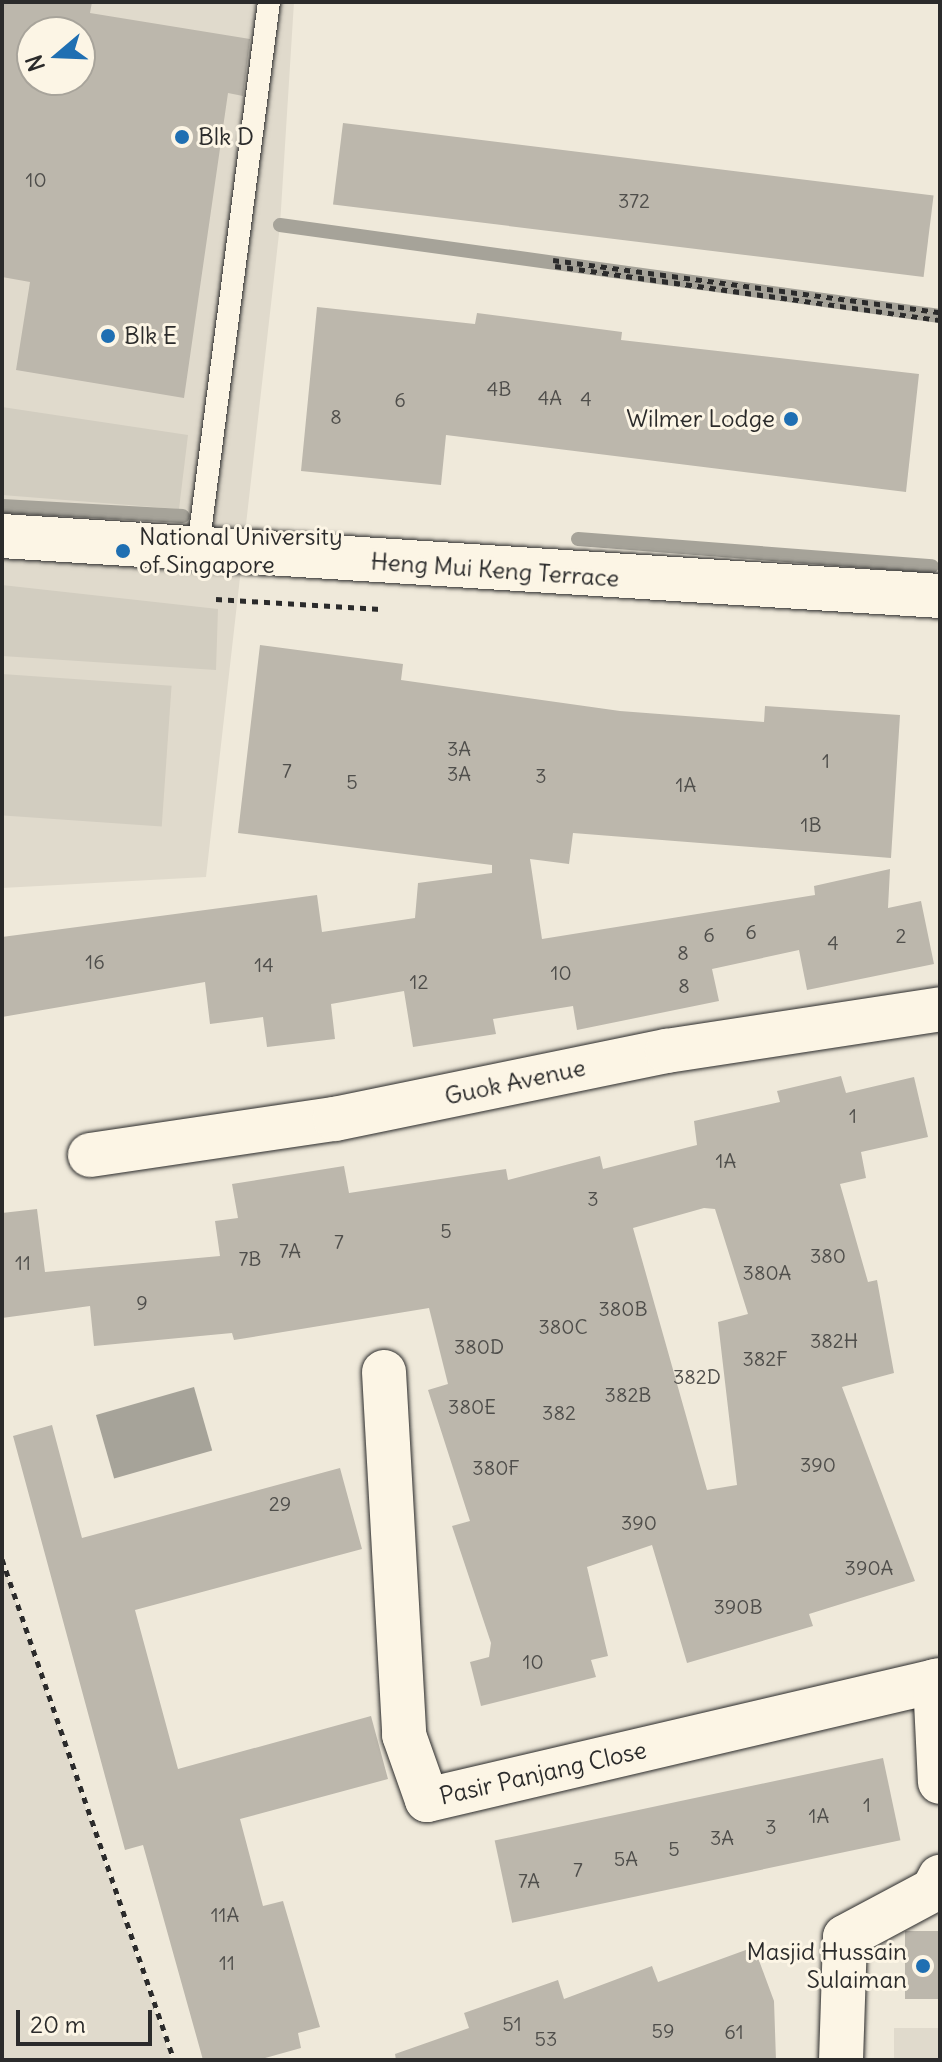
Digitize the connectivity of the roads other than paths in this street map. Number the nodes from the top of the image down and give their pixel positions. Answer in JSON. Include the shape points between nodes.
{"nodes":[{"id":1,"x":269,"y":2,"type":"edge"},
{"id":2,"x":2,"y":536,"type":"edge"},
{"id":3,"x":198,"y":548,"type":"junction"},
{"id":4,"x":940,"y":596,"type":"edge"},
{"id":5,"x":940,"y":1009,"type":"edge"},
{"id":6,"x":90,"y":1155,"type":"dead end"},
{"id":7,"x":384,"y":1372,"type":"dead end"},
{"id":8,"x":938,"y":1680,"type":"edge"},
{"id":9,"x":940,"y":1782,"type":"edge"},
{"id":10,"x":940,"y":1877,"type":"edge"},
{"id":11,"x":841,"y":2060,"type":"edge"}],
"edges":[{"from":1,"to":3,"type":"lane"},
{"from":2,"to":3,"type":"street","name":"Heng Mui Keng Terrace"},
{"from":3,"to":4,"type":"street","name":"Heng Mui Keng Terrace"},
{"from":5,"to":6,"type":"street","name":"Guok Avenue","via":[[667,1051],[335,1119]]},
{"from":7,"to":8,"type":"street","name":"Pasir Panjang Close","via":[[404,1735],[427,1800]]},
{"from":8,"to":9,"type":"street"},
{"from":10,"to":11,"type":"street","via":[[933,1890],[845,1937]]}]}
